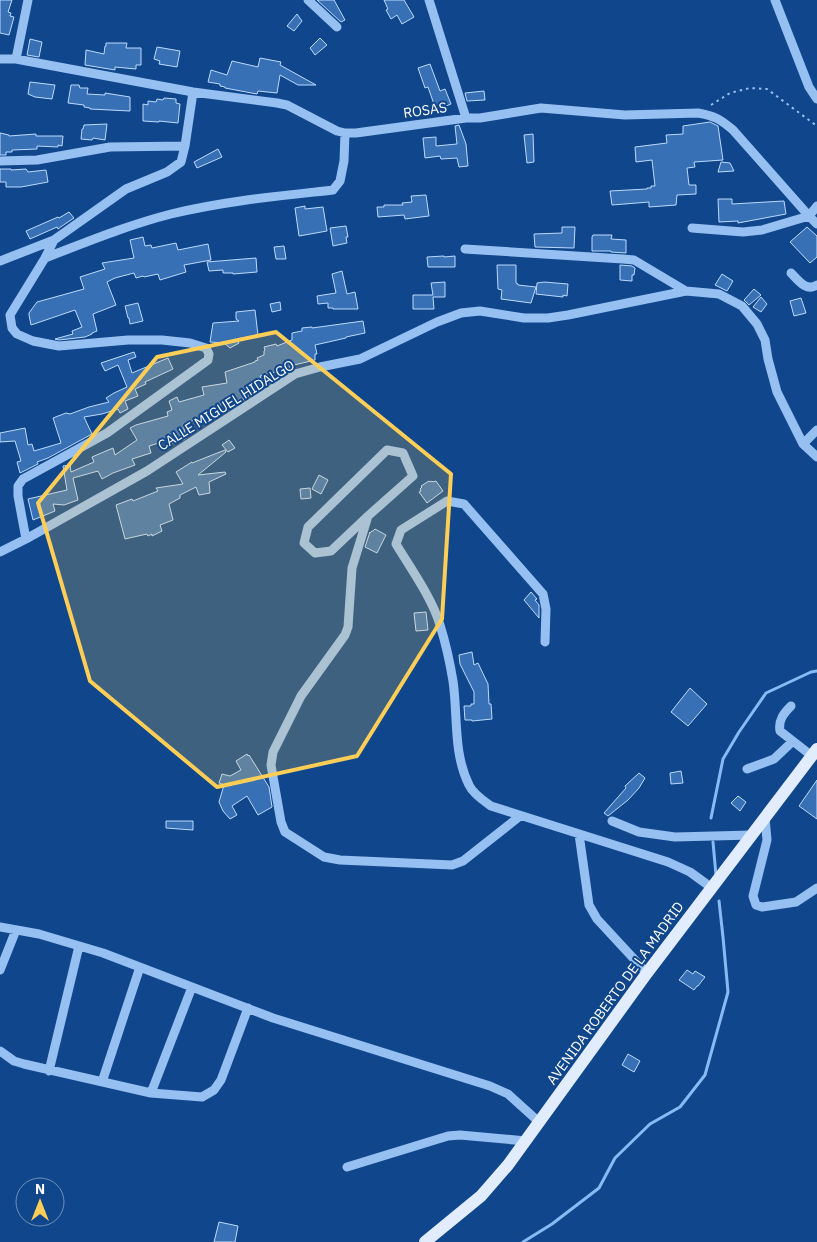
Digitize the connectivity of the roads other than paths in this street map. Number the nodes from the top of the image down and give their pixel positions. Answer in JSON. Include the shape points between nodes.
{"nodes":[{"id":1,"x":28,"y":0,"type":"edge"},
{"id":2,"x":308,"y":0,"type":"edge"},
{"id":3,"x":429,"y":0,"type":"edge"},
{"id":4,"x":775,"y":0,"type":"edge"},
{"id":5,"x":337,"y":27,"type":"dead end"},
{"id":6,"x":0,"y":59,"type":"edge"},
{"id":7,"x":16,"y":60,"type":"junction"},
{"id":8,"x":193,"y":92,"type":"junction"},
{"id":9,"x":817,"y":99,"type":"edge"},
{"id":10,"x":466,"y":118,"type":"junction"},
{"id":11,"x":345,"y":133,"type":"junction"},
{"id":12,"x":185,"y":146,"type":"junction"},
{"id":13,"x":0,"y":161,"type":"edge"},
{"id":14,"x":817,"y":206,"type":"edge"},
{"id":15,"x":809,"y":216,"type":"junction"},
{"id":16,"x":817,"y":224,"type":"edge"},
{"id":17,"x":692,"y":228,"type":"dead end"},
{"id":18,"x":54,"y":240,"type":"junction"},
{"id":19,"x":465,"y":249,"type":"dead end"},
{"id":20,"x":45,"y":258,"type":"junction"},
{"id":21,"x":0,"y":261,"type":"edge"},
{"id":22,"x":791,"y":273,"type":"dead end"},
{"id":23,"x":817,"y":285,"type":"edge"},
{"id":24,"x":686,"y":291,"type":"junction"},
{"id":25,"x":817,"y":430,"type":"edge"},
{"id":26,"x":803,"y":444,"type":"junction"},
{"id":27,"x":817,"y":457,"type":"edge"},
{"id":28,"x":368,"y":516,"type":"junction"},
{"id":29,"x":26,"y":539,"type":"junction"},
{"id":30,"x":0,"y":552,"type":"edge"},
{"id":31,"x":545,"y":642,"type":"dead end"},
{"id":32,"x":791,"y":706,"type":"dead end"},
{"id":33,"x":793,"y":741,"type":"junction"},
{"id":34,"x":814,"y":753,"type":"edge"},
{"id":35,"x":747,"y":769,"type":"dead end"},
{"id":36,"x":520,"y":816,"type":"junction"},
{"id":37,"x":765,"y":818,"type":"junction"},
{"id":38,"x":612,"y":821,"type":"dead end"},
{"id":39,"x":580,"y":834,"type":"junction"},
{"id":40,"x":752,"y":835,"type":"junction"},
{"id":41,"x":712,"y":888,"type":"junction"},
{"id":42,"x":817,"y":888,"type":"edge"},
{"id":43,"x":0,"y":927,"type":"edge"},
{"id":44,"x":16,"y":930,"type":"junction"},
{"id":45,"x":79,"y":946,"type":"junction"},
{"id":46,"x":140,"y":967,"type":"junction"},
{"id":47,"x":0,"y":970,"type":"edge"},
{"id":48,"x":647,"y":973,"type":"junction"},
{"id":49,"x":192,"y":987,"type":"junction"},
{"id":50,"x":248,"y":1008,"type":"junction"},
{"id":51,"x":0,"y":1051,"type":"edge"},
{"id":52,"x":49,"y":1070,"type":"junction"},
{"id":53,"x":102,"y":1082,"type":"junction"},
{"id":54,"x":150,"y":1093,"type":"junction"},
{"id":55,"x":539,"y":1122,"type":"junction"},
{"id":56,"x":526,"y":1141,"type":"junction"},
{"id":57,"x":348,"y":1167,"type":"dead end"},
{"id":58,"x":425,"y":1242,"type":"edge"}],
"edges":[{"from":1,"to":7,"type":"street"},
{"from":2,"to":5,"type":"street"},
{"from":3,"to":10,"type":"street"},
{"from":4,"to":9,"type":"street","via":[[809,87]]},
{"from":6,"to":7,"type":"street","name":"ROSAS"},
{"from":7,"to":8,"type":"street","name":"ROSAS"},
{"from":8,"to":11,"type":"street","name":"ROSAS","via":[[287,105]]},
{"from":8,"to":12,"type":"street"},
{"from":10,"to":11,"type":"street","name":"ROSAS"},
{"from":10,"to":15,"type":"street","name":"ROSAS","via":[[541,108],[625,115],[698,113],[721,119]]},
{"from":11,"to":20,"type":"street","via":[[340,181],[333,190],[227,203],[172,214]]},
{"from":12,"to":13,"type":"street","via":[[110,146],[37,160]]},
{"from":12,"to":18,"type":"street","via":[[181,162],[126,189]]},
{"from":14,"to":15,"type":"street"},
{"from":15,"to":16,"type":"street","name":"ROSAS"},
{"from":15,"to":17,"type":"street","via":[[744,232]]},
{"from":18,"to":20,"type":"street"},
{"from":18,"to":21,"type":"street"},
{"from":19,"to":24,"type":"street","name":"CALLE MIGUEL HIDALGO","via":[[634,260]]},
{"from":20,"to":29,"type":"street","via":[[10,315],[12,328],[17,334],[59,346],[162,340],[190,343],[206,348],[209,354],[208,360],[107,433],[22,479],[18,496]]},
{"from":22,"to":23,"type":"street","via":[[806,287]]},
{"from":24,"to":26,"type":"street","name":"CALLE MIGUEL HIDALGO","via":[[719,294],[742,306],[757,324],[765,340],[777,392]]},
{"from":24,"to":29,"type":"street","name":"CALLE MIGUEL HIDALGO","via":[[548,318],[480,311],[461,313],[360,359],[296,374],[146,471]]},
{"from":25,"to":26,"type":"street"},
{"from":26,"to":27,"type":"street","name":"CALLE MIGUEL HIDALGO"},
{"from":28,"to":28,"type":"street","via":[[413,476],[403,453],[387,450],[308,527],[304,543],[315,553],[332,551]]},
{"from":28,"to":36,"type":"street","via":[[352,568],[345,635],[301,696],[273,752],[271,765],[285,832],[324,857],[452,864],[463,860]]},
{"from":29,"to":30,"type":"street","name":"CALLE MIGUEL HIDALGO"},
{"from":31,"to":36,"type":"street","via":[[543,594],[464,504],[447,501],[401,530],[396,544],[431,602],[440,624],[453,680],[460,760],[470,787],[491,806]]},
{"from":32,"to":33,"type":"street","via":[[782,714],[779,727]]},
{"from":33,"to":34,"type":"street"},
{"from":33,"to":35,"type":"street","via":[[774,759]]},
{"from":34,"to":37,"type":"main road","name":"AVENIDA ROBERTO DE LA MADRID"},
{"from":36,"to":39,"type":"street"},
{"from":37,"to":40,"type":"main road","name":"AVENIDA ROBERTO DE LA MADRID"},
{"from":37,"to":42,"type":"street","via":[[767,840],[753,896],[756,905],[796,902]]},
{"from":38,"to":40,"type":"street","via":[[639,832],[675,837]]},
{"from":39,"to":41,"type":"street","via":[[668,862],[690,872]]},
{"from":39,"to":48,"type":"street","via":[[589,905],[597,919]]},
{"from":40,"to":41,"type":"main road","name":"AVENIDA ROBERTO DE LA MADRID"},
{"from":41,"to":48,"type":"main road","name":"AVENIDA ROBERTO DE LA MADRID"},
{"from":43,"to":44,"type":"street"},
{"from":44,"to":45,"type":"street"},
{"from":44,"to":47,"type":"street"},
{"from":45,"to":46,"type":"street"},
{"from":45,"to":52,"type":"street"},
{"from":46,"to":49,"type":"street"},
{"from":46,"to":53,"type":"street"},
{"from":48,"to":55,"type":"main road","name":"AVENIDA ROBERTO DE LA MADRID"},
{"from":49,"to":50,"type":"street"},
{"from":49,"to":54,"type":"street"},
{"from":50,"to":54,"type":"street","via":[[221,1080],[214,1090],[202,1096]]},
{"from":50,"to":55,"type":"street","via":[[490,1086],[508,1094]]},
{"from":51,"to":52,"type":"street","via":[[14,1061]]},
{"from":52,"to":53,"type":"street"},
{"from":53,"to":54,"type":"street"},
{"from":55,"to":56,"type":"main road","name":"AVENIDA ROBERTO DE LA MADRID"},
{"from":56,"to":57,"type":"street","via":[[448,1136]]},
{"from":56,"to":58,"type":"main road","name":"AVENIDA ROBERTO DE LA MADRID","via":[[481,1196]]}]}
